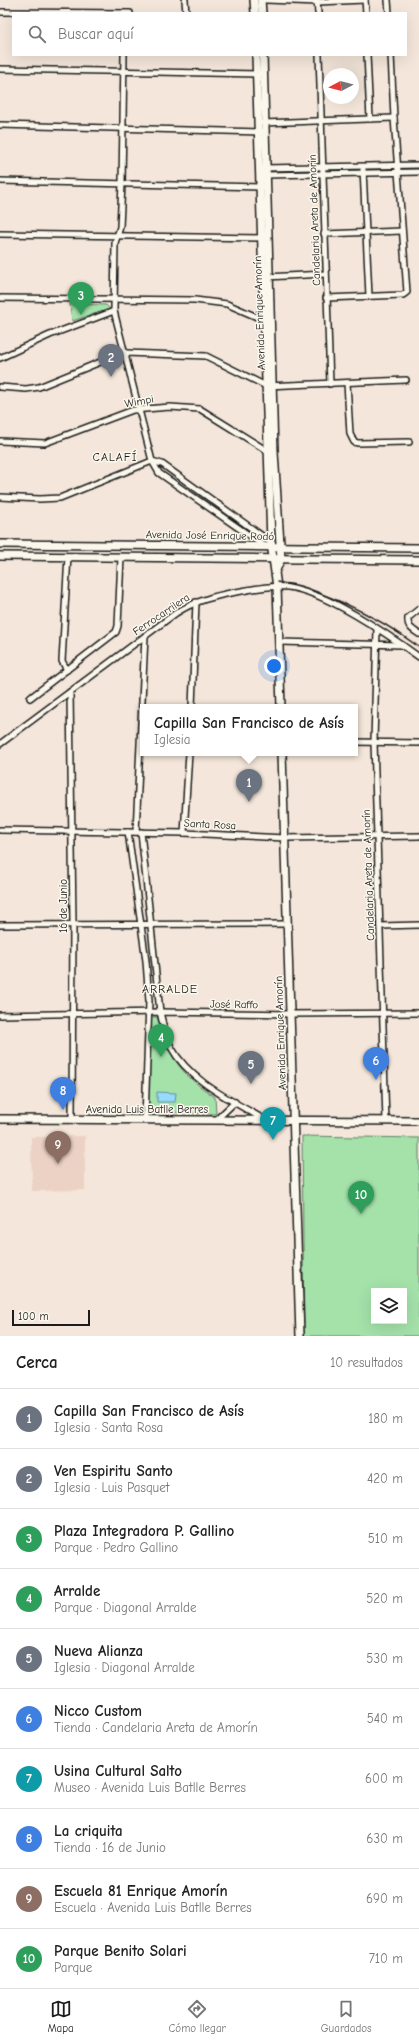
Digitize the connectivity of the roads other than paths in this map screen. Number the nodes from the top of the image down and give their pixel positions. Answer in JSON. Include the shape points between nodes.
{"nodes":[{"id":1,"x":185,"y":0,"type":"edge"},
{"id":2,"x":254,"y":0,"type":"edge"},
{"id":3,"x":261,"y":0,"type":"edge"},
{"id":4,"x":266,"y":0,"type":"edge"},
{"id":5,"x":365,"y":0,"type":"edge"},
{"id":6,"x":388,"y":0,"type":"edge"},
{"id":7,"x":318,"y":1,"type":"edge"},
{"id":8,"x":0,"y":12,"type":"edge"},
{"id":9,"x":12,"y":12,"type":"edge"},
{"id":10,"x":186,"y":12,"type":"edge"},
{"id":11,"x":255,"y":12,"type":"edge"},
{"id":12,"x":262,"y":12,"type":"edge"},
{"id":13,"x":318,"y":12,"type":"edge"},
{"id":14,"x":366,"y":12,"type":"edge"},
{"id":15,"x":389,"y":12,"type":"edge"},
{"id":16,"x":124,"y":56,"type":"edge"},
{"id":17,"x":256,"y":56,"type":"edge"},
{"id":18,"x":263,"y":56,"type":"edge"},
{"id":19,"x":319,"y":56,"type":"edge"},
{"id":20,"x":367,"y":56,"type":"edge"},
{"id":21,"x":391,"y":56,"type":"edge"},
{"id":22,"x":0,"y":69,"type":"edge"},
{"id":23,"x":124,"y":71,"type":"junction"},
{"id":24,"x":260,"y":74,"type":"junction"},
{"id":25,"x":394,"y":118,"type":"junction"},
{"id":26,"x":370,"y":119,"type":"junction"},
{"id":27,"x":321,"y":121,"type":"junction"},
{"id":28,"x":261,"y":123,"type":"junction"},
{"id":29,"x":0,"y":125,"type":"edge"},
{"id":30,"x":122,"y":128,"type":"junction"},
{"id":31,"x":262,"y":132,"type":"junction"},
{"id":32,"x":419,"y":165,"type":"edge"},
{"id":33,"x":363,"y":166,"type":"junction"},
{"id":34,"x":397,"y":166,"type":"junction"},
{"id":35,"x":322,"y":167,"type":"junction"},
{"id":36,"x":263,"y":171,"type":"junction"},
{"id":37,"x":398,"y":172,"type":"junction"},
{"id":38,"x":419,"y":172,"type":"edge"},
{"id":39,"x":363,"y":173,"type":"junction"},
{"id":40,"x":322,"y":174,"type":"junction"},
{"id":41,"x":0,"y":181,"type":"edge"},
{"id":42,"x":122,"y":184,"type":"junction"},
{"id":43,"x":263,"y":187,"type":"junction"},
{"id":44,"x":402,"y":231,"type":"junction"},
{"id":45,"x":366,"y":233,"type":"junction"},
{"id":46,"x":0,"y":234,"type":"edge"},
{"id":47,"x":324,"y":234,"type":"junction"},
{"id":48,"x":117,"y":236,"type":"junction"},
{"id":49,"x":265,"y":238,"type":"junction"},
{"id":50,"x":325,"y":274,"type":"junction"},
{"id":51,"x":266,"y":277,"type":"junction"},
{"id":52,"x":369,"y":296,"type":"junction"},
{"id":53,"x":0,"y":298,"type":"edge"},
{"id":54,"x":114,"y":298,"type":"junction"},
{"id":55,"x":326,"y":298,"type":"junction"},
{"id":56,"x":114,"y":311,"type":"junction"},
{"id":57,"x":267,"y":319,"type":"junction"},
{"id":58,"x":126,"y":353,"type":"junction"},
{"id":59,"x":0,"y":358,"type":"edge"},
{"id":60,"x":406,"y":380,"type":"dead end"},
{"id":61,"x":347,"y":383,"type":"junction"},
{"id":62,"x":330,"y":384,"type":"junction"},
{"id":63,"x":269,"y":386,"type":"junction"},
{"id":64,"x":0,"y":387,"type":"edge"},
{"id":65,"x":139,"y":409,"type":"junction"},
{"id":66,"x":0,"y":441,"type":"edge"},
{"id":67,"x":409,"y":442,"type":"dead end"},
{"id":68,"x":271,"y":452,"type":"junction"},
{"id":69,"x":152,"y":461,"type":"junction"},
{"id":70,"x":0,"y":497,"type":"edge"},
{"id":71,"x":0,"y":544,"type":"edge"},
{"id":72,"x":280,"y":547,"type":"junction"},
{"id":73,"x":419,"y":548,"type":"edge"},
{"id":74,"x":271,"y":550,"type":"junction"},
{"id":75,"x":0,"y":556,"type":"edge"},
{"id":76,"x":68,"y":556,"type":"junction"},
{"id":77,"x":121,"y":557,"type":"junction"},
{"id":78,"x":281,"y":559,"type":"junction"},
{"id":79,"x":419,"y":560,"type":"edge"},
{"id":80,"x":276,"y":570,"type":"junction"},
{"id":81,"x":278,"y":587,"type":"junction"},
{"id":82,"x":196,"y":602,"type":"junction"},
{"id":83,"x":419,"y":609,"type":"edge"},
{"id":84,"x":377,"y":629,"type":"junction"},
{"id":85,"x":419,"y":634,"type":"edge"},
{"id":86,"x":145,"y":636,"type":"junction"},
{"id":87,"x":279,"y":642,"type":"junction"},
{"id":88,"x":377,"y":645,"type":"junction"},
{"id":89,"x":403,"y":645,"type":"junction"},
{"id":90,"x":419,"y":657,"type":"edge"},
{"id":91,"x":67,"y":670,"type":"junction"},
{"id":92,"x":70,"y":692,"type":"junction"},
{"id":93,"x":30,"y":698,"type":"dead end"},
{"id":94,"x":143,"y":704,"type":"edge"},
{"id":95,"x":192,"y":704,"type":"edge"},
{"id":96,"x":281,"y":704,"type":"edge"},
{"id":97,"x":358,"y":742,"type":"edge"},
{"id":98,"x":374,"y":742,"type":"junction"},
{"id":99,"x":419,"y":743,"type":"edge"},
{"id":100,"x":0,"y":744,"type":"edge"},
{"id":101,"x":141,"y":756,"type":"edge"},
{"id":102,"x":189,"y":756,"type":"edge"},
{"id":103,"x":282,"y":756,"type":"edge"},
{"id":104,"x":0,"y":830,"type":"edge"},
{"id":105,"x":72,"y":831,"type":"junction"},
{"id":106,"x":128,"y":832,"type":"junction"},
{"id":107,"x":138,"y":832,"type":"junction"},
{"id":108,"x":184,"y":833,"type":"junction"},
{"id":109,"x":419,"y":836,"type":"edge"},
{"id":110,"x":285,"y":838,"type":"junction"},
{"id":111,"x":377,"y":838,"type":"junction"},
{"id":112,"x":73,"y":924,"type":"junction"},
{"id":113,"x":287,"y":924,"type":"junction"},
{"id":114,"x":0,"y":925,"type":"edge"},
{"id":115,"x":142,"y":925,"type":"junction"},
{"id":116,"x":150,"y":925,"type":"junction"},
{"id":117,"x":419,"y":925,"type":"edge"},
{"id":118,"x":380,"y":926,"type":"junction"},
{"id":119,"x":160,"y":1012,"type":"junction"},
{"id":120,"x":382,"y":1013,"type":"junction"},
{"id":121,"x":419,"y":1013,"type":"edge"},
{"id":122,"x":72,"y":1014,"type":"junction"},
{"id":123,"x":148,"y":1014,"type":"junction"},
{"id":124,"x":290,"y":1014,"type":"junction"},
{"id":125,"x":0,"y":1015,"type":"edge"},
{"id":126,"x":235,"y":1102,"type":"junction"},
{"id":127,"x":0,"y":1120,"type":"edge"},
{"id":128,"x":72,"y":1120,"type":"junction"},
{"id":129,"x":145,"y":1120,"type":"junction"},
{"id":130,"x":216,"y":1120,"type":"junction"},
{"id":131,"x":266,"y":1120,"type":"junction"},
{"id":132,"x":294,"y":1121,"type":"junction"},
{"id":133,"x":386,"y":1121,"type":"junction"},
{"id":134,"x":419,"y":1121,"type":"edge"},
{"id":135,"x":300,"y":1336,"type":"edge"}],
"edges":[{"from":1,"to":10,"type":"street"},
{"from":2,"to":11,"type":"street"},
{"from":3,"to":12,"type":"street"},
{"from":4,"to":7,"type":"street"},
{"from":5,"to":7,"type":"street"},
{"from":5,"to":14,"type":"street"},
{"from":6,"to":15,"type":"street"},
{"from":7,"to":13,"type":"street"},
{"from":8,"to":9,"type":"street"},
{"from":16,"to":23,"type":"street"},
{"from":17,"to":24,"type":"street","name":"Avenida Enrique Amorín"},
{"from":18,"to":24,"type":"street","name":"Avenida Enrique Amorín"},
{"from":19,"to":27,"type":"street","name":"Candelaria Areta de Amorín"},
{"from":20,"to":26,"type":"street"},
{"from":21,"to":25,"type":"street"},
{"from":22,"to":23,"type":"street"},
{"from":23,"to":24,"type":"street"},
{"from":23,"to":30,"type":"street"},
{"from":24,"to":28,"type":"street","name":"Avenida Enrique Amorín"},
{"from":25,"to":26,"type":"street"},
{"from":25,"to":34,"type":"street"},
{"from":26,"to":27,"type":"street"},
{"from":27,"to":28,"type":"street"},
{"from":27,"to":35,"type":"street","name":"Candelaria Areta de Amorín"},
{"from":28,"to":31,"type":"street","name":"Avenida Enrique Amorín"},
{"from":29,"to":30,"type":"street"},
{"from":30,"to":31,"type":"street"},
{"from":30,"to":42,"type":"street"},
{"from":31,"to":36,"type":"street","name":"Avenida Enrique Amorín"},
{"from":32,"to":34,"type":"street"},
{"from":33,"to":34,"type":"street"},
{"from":33,"to":35,"type":"street"},
{"from":33,"to":39,"type":"street"},
{"from":34,"to":37,"type":"street"},
{"from":35,"to":36,"type":"street"},
{"from":35,"to":40,"type":"street","name":"Candelaria Areta de Amorín"},
{"from":36,"to":40,"type":"street"},
{"from":36,"to":43,"type":"street","name":"Avenida Enrique Amorín"},
{"from":37,"to":38,"type":"street"},
{"from":37,"to":39,"type":"street"},
{"from":37,"to":44,"type":"street"},
{"from":39,"to":40,"type":"street"},
{"from":39,"to":45,"type":"street"},
{"from":40,"to":47,"type":"street","name":"Candelaria Areta de Amorín"},
{"from":41,"to":42,"type":"street"},
{"from":42,"to":43,"type":"street"},
{"from":42,"to":48,"type":"street","via":[[120,227]]},
{"from":43,"to":49,"type":"street","name":"Avenida Enrique Amorín"},
{"from":44,"to":45,"type":"street"},
{"from":44,"to":52,"type":"street","via":[[407,292],[402,295]]},
{"from":45,"to":47,"type":"street"},
{"from":45,"to":52,"type":"street"},
{"from":46,"to":48,"type":"street"},
{"from":47,"to":50,"type":"street","name":"Candelaria Areta de Amorín"},
{"from":48,"to":49,"type":"street"},
{"from":48,"to":54,"type":"street"},
{"from":49,"to":51,"type":"street","name":"Avenida Enrique Amorín"},
{"from":50,"to":51,"type":"street"},
{"from":50,"to":55,"type":"street","name":"Candelaria Areta de Amorín"},
{"from":51,"to":57,"type":"street","name":"Avenida Enrique Amorín"},
{"from":52,"to":55,"type":"street"},
{"from":53,"to":54,"type":"street"},
{"from":54,"to":56,"type":"street"},
{"from":54,"to":57,"type":"street","via":[[217,301]]},
{"from":55,"to":62,"type":"street","name":"Candelaria Areta de Amorín"},
{"from":56,"to":58,"type":"street"},
{"from":56,"to":59,"type":"street","via":[[50,335]]},
{"from":57,"to":63,"type":"street","name":"Avenida Enrique Amorín"},
{"from":58,"to":63,"type":"street","via":[[206,356]]},
{"from":58,"to":64,"type":"street","via":[[39,387]]},
{"from":58,"to":65,"type":"street"},
{"from":60,"to":61,"type":"street"},
{"from":61,"to":62,"type":"street"},
{"from":61,"to":67,"type":"street","via":[[350,434],[354,442]]},
{"from":62,"to":63,"type":"street"},
{"from":63,"to":68,"type":"street","name":"Avenida Enrique Amorín"},
{"from":65,"to":66,"type":"street","name":"Wimpi","via":[[45,443]]},
{"from":65,"to":68,"type":"street","name":"Wimpi","via":[[200,409]]},
{"from":65,"to":69,"type":"street"},
{"from":68,"to":72,"type":"street","name":"Avenida Enrique Amorín"},
{"from":68,"to":74,"type":"street","name":"Avenida Enrique Amorín"},
{"from":69,"to":70,"type":"street","via":[[60,498]]},
{"from":69,"to":74,"type":"street","via":[[162,464]]},
{"from":69,"to":74,"type":"street","via":[[159,472]]},
{"from":71,"to":74,"type":"street","name":"Avenida José Enrique Rodó"},
{"from":72,"to":73,"type":"street","name":"Avenida José Enrique Rodó"},
{"from":72,"to":74,"type":"street","name":"Avenida José Enrique Rodó"},
{"from":72,"to":78,"type":"street","name":"Avenida Enrique Amorín"},
{"from":74,"to":77,"type":"street","name":"Avenida José Enrique Rodó"},
{"from":74,"to":78,"type":"street","name":"Avenida José Enrique Rodó"},
{"from":74,"to":80,"type":"street","name":"Avenida Enrique Amorín"},
{"from":75,"to":76,"type":"street","name":"Avenida José Enrique Rodó"},
{"from":76,"to":77,"type":"street","name":"Avenida José Enrique Rodó"},
{"from":76,"to":91,"type":"street","via":[[62,661]]},
{"from":77,"to":91,"type":"street","via":[[116,632]]},
{"from":78,"to":79,"type":"street","name":"Avenida José Enrique Rodó"},
{"from":78,"to":80,"type":"street","name":"Avenida Enrique Amorín"},
{"from":80,"to":81,"type":"street","name":"Avenida Enrique Amorín"},
{"from":81,"to":82,"type":"street","name":"Ferrocarrilera","via":[[224,594]]},
{"from":81,"to":84,"type":"street","name":"Ferrocarrilera","via":[[295,588],[313,594],[341,607]]},
{"from":81,"to":87,"type":"street","name":"Avenida Enrique Amorín"},
{"from":82,"to":86,"type":"street","name":"Ferrocarrilera"},
{"from":82,"to":95,"type":"street"},
{"from":83,"to":85,"type":"street","via":[[408,618],[409,628]]},
{"from":84,"to":88,"type":"street","name":"Candelaria Areta de Amorín"},
{"from":84,"to":89,"type":"street","name":"Ferrocarrilera"},
{"from":86,"to":92,"type":"street","name":"Ferrocarrilera"},
{"from":86,"to":94,"type":"street"},
{"from":87,"to":88,"type":"street"},
{"from":87,"to":96,"type":"street","name":"Avenida Enrique Amorín"},
{"from":88,"to":89,"type":"street"},
{"from":88,"to":98,"type":"street","name":"Candelaria Areta de Amorín"},
{"from":89,"to":90,"type":"street","name":"Ferrocarrilera"},
{"from":91,"to":93,"type":"street"},
{"from":92,"to":100,"type":"street","name":"Ferrocarrilera"},
{"from":92,"to":105,"type":"street","name":"16 de Junio"},
{"from":97,"to":98,"type":"street"},
{"from":98,"to":99,"type":"street"},
{"from":98,"to":111,"type":"street","name":"Candelaria Areta de Amorín"},
{"from":101,"to":107,"type":"street"},
{"from":102,"to":108,"type":"street"},
{"from":103,"to":110,"type":"street","name":"Avenida Enrique Amorín"},
{"from":104,"to":105,"type":"street","name":"Santa Rosa"},
{"from":105,"to":106,"type":"street","name":"Santa Rosa"},
{"from":105,"to":112,"type":"street","name":"16 de Junio"},
{"from":106,"to":107,"type":"street","name":"Santa Rosa"},
{"from":106,"to":115,"type":"street"},
{"from":107,"to":108,"type":"street","name":"Santa Rosa"},
{"from":107,"to":116,"type":"street"},
{"from":108,"to":110,"type":"street","name":"Santa Rosa"},
{"from":109,"to":111,"type":"street","name":"Santa Rosa"},
{"from":110,"to":111,"type":"street","name":"Santa Rosa"},
{"from":110,"to":113,"type":"street","name":"Avenida Enrique Amorín"},
{"from":111,"to":118,"type":"street","name":"Candelaria Areta de Amorín"},
{"from":112,"to":114,"type":"street"},
{"from":112,"to":115,"type":"street"},
{"from":112,"to":122,"type":"street","name":"16 de Junio"},
{"from":113,"to":116,"type":"street"},
{"from":113,"to":124,"type":"street","name":"Avenida Enrique Amorín"},
{"from":115,"to":116,"type":"street"},
{"from":115,"to":123,"type":"street"},
{"from":116,"to":119,"type":"street"},
{"from":117,"to":118,"type":"street"},
{"from":118,"to":120,"type":"street","name":"Candelaria Areta de Amorín"},
{"from":119,"to":123,"type":"street","name":"José Raffo"},
{"from":119,"to":124,"type":"street","name":"José Raffo"},
{"from":119,"to":126,"type":"street","via":[[164,1032],[182,1062],[200,1079]]},
{"from":120,"to":121,"type":"street","name":"José Raffo"},
{"from":120,"to":124,"type":"street","name":"José Raffo"},
{"from":120,"to":133,"type":"street","name":"Candelaria Areta de Amorín"},
{"from":122,"to":123,"type":"street","name":"José Raffo"},
{"from":122,"to":125,"type":"street","name":"José Raffo"},
{"from":122,"to":128,"type":"street","name":"16 de Junio"},
{"from":123,"to":129,"type":"street"},
{"from":124,"to":132,"type":"street","name":"Avenida Enrique Amorín"},
{"from":126,"to":130,"type":"street"},
{"from":126,"to":131,"type":"street"},
{"from":127,"to":128,"type":"street","name":"Avenida Luis Batlle Berres"},
{"from":128,"to":129,"type":"street","name":"Avenida Luis Batlle Berres"},
{"from":129,"to":130,"type":"street","name":"Avenida Luis Batlle Berres"},
{"from":130,"to":131,"type":"street","name":"Avenida Luis Batlle Berres"},
{"from":131,"to":132,"type":"street","name":"Avenida Luis Batlle Berres"},
{"from":132,"to":133,"type":"street","name":"Avenida Luis Batlle Berres"},
{"from":132,"to":135,"type":"street","name":"Avenida Enrique Amorín"},
{"from":133,"to":134,"type":"street","name":"Avenida Luis Batlle Berres"}]}
